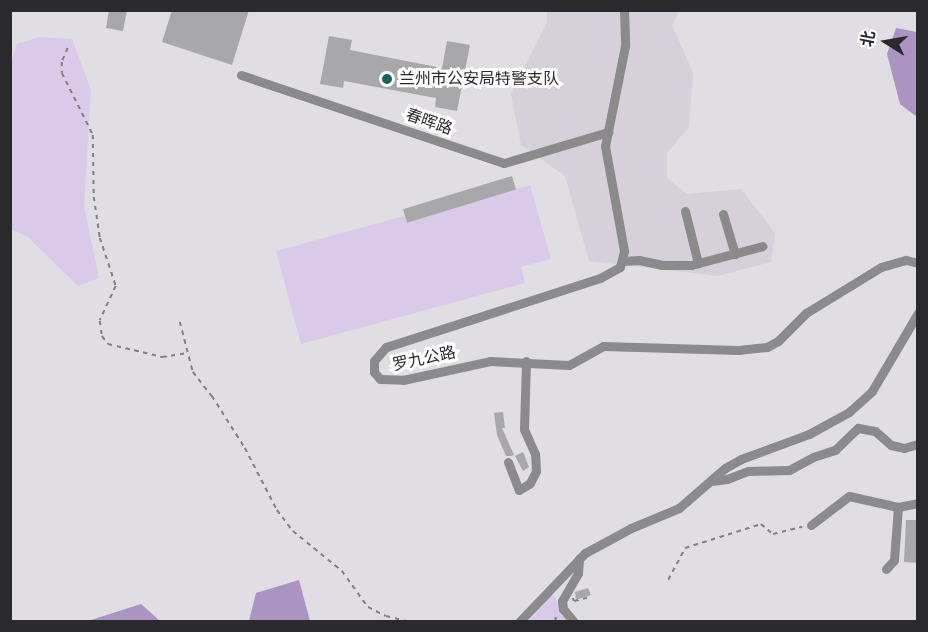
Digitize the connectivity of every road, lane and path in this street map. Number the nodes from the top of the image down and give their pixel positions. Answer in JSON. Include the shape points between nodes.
{"nodes":[{"id":1,"x":624,"y":10,"type":"edge"},
{"id":2,"x":68,"y":48,"type":"dead end"},
{"id":3,"x":241,"y":75,"type":"dead end"},
{"id":4,"x":608,"y":132,"type":"junction"},
{"id":5,"x":685,"y":212,"type":"dead end"},
{"id":6,"x":723,"y":214,"type":"dead end"},
{"id":7,"x":763,"y":246,"type":"dead end"},
{"id":8,"x":735,"y":254,"type":"junction"},
{"id":9,"x":624,"y":261,"type":"junction"},
{"id":10,"x":698,"y":263,"type":"junction"},
{"id":11,"x":918,"y":263,"type":"edge"},
{"id":12,"x":918,"y":313,"type":"edge"},
{"id":13,"x":180,"y":322,"type":"dead end"},
{"id":14,"x":188,"y":353,"type":"junction"},
{"id":15,"x":526,"y":361,"type":"junction"},
{"id":16,"x":918,"y":444,"type":"edge"},
{"id":17,"x":508,"y":462,"type":"dead end"},
{"id":18,"x":710,"y":481,"type":"junction"},
{"id":19,"x":918,"y":503,"type":"edge"},
{"id":20,"x":898,"y":507,"type":"junction"},
{"id":21,"x":811,"y":525,"type":"joint"},
{"id":22,"x":579,"y":559,"type":"junction"},
{"id":23,"x":886,"y":569,"type":"dead end"},
{"id":24,"x":668,"y":580,"type":"dead end"},
{"id":25,"x":569,"y":586,"type":"junction"},
{"id":26,"x":590,"y":597,"type":"dead end"},
{"id":27,"x":410,"y":621,"type":"edge"},
{"id":28,"x":519,"y":621,"type":"edge"},
{"id":29,"x":574,"y":621,"type":"edge"}],
"edges":[{"from":1,"to":4,"type":"street","via":[[625,46]]},
{"from":2,"to":14,"type":"path","via":[[62,73],[93,135],[94,197],[100,238],[116,286],[100,321],[102,336],[108,344],[162,357]]},
{"from":3,"to":4,"type":"street","name":"春晖路","via":[[375,124],[504,163]]},
{"from":4,"to":9,"type":"street","via":[[606,163]]},
{"from":5,"to":10,"type":"street"},
{"from":6,"to":8,"type":"street"},
{"from":7,"to":8,"type":"street"},
{"from":8,"to":10,"type":"street"},
{"from":9,"to":10,"type":"street"},
{"from":9,"to":15,"type":"street","name":"罗九公路","via":[[613,273],[600,278],[386,347],[374,361],[374,372],[388,381],[490,360]]},
{"from":11,"to":15,"type":"street","name":"罗九公路","via":[[906,260],[881,267],[806,313],[778,341],[766,347],[738,350],[603,346],[569,365]]},
{"from":12,"to":18,"type":"street","via":[[872,391],[849,412],[809,434],[741,459]]},
{"from":13,"to":14,"type":"path"},
{"from":14,"to":27,"type":"path","via":[[193,372],[293,531],[342,571],[368,607]]},
{"from":15,"to":17,"type":"street","via":[[524,429],[535,454],[536,471],[530,483],[519,489]]},
{"from":16,"to":18,"type":"street","via":[[904,448],[891,445],[875,431],[858,428],[835,450],[789,470],[748,471]]},
{"from":18,"to":22,"type":"street","via":[[679,508],[602,542]]},
{"from":19,"to":20,"type":"street"},
{"from":20,"to":21,"type":"street","via":[[849,496]]},
{"from":20,"to":23,"type":"street","via":[[894,560]]},
{"from":21,"to":24,"type":"path","via":[[772,534],[760,524],[685,548]]},
{"from":22,"to":25,"type":"street","via":[[578,573]]},
{"from":22,"to":28,"type":"street"},
{"from":25,"to":26,"type":"path","via":[[574,601]]},
{"from":25,"to":29,"type":"street","via":[[563,609]]}]}
